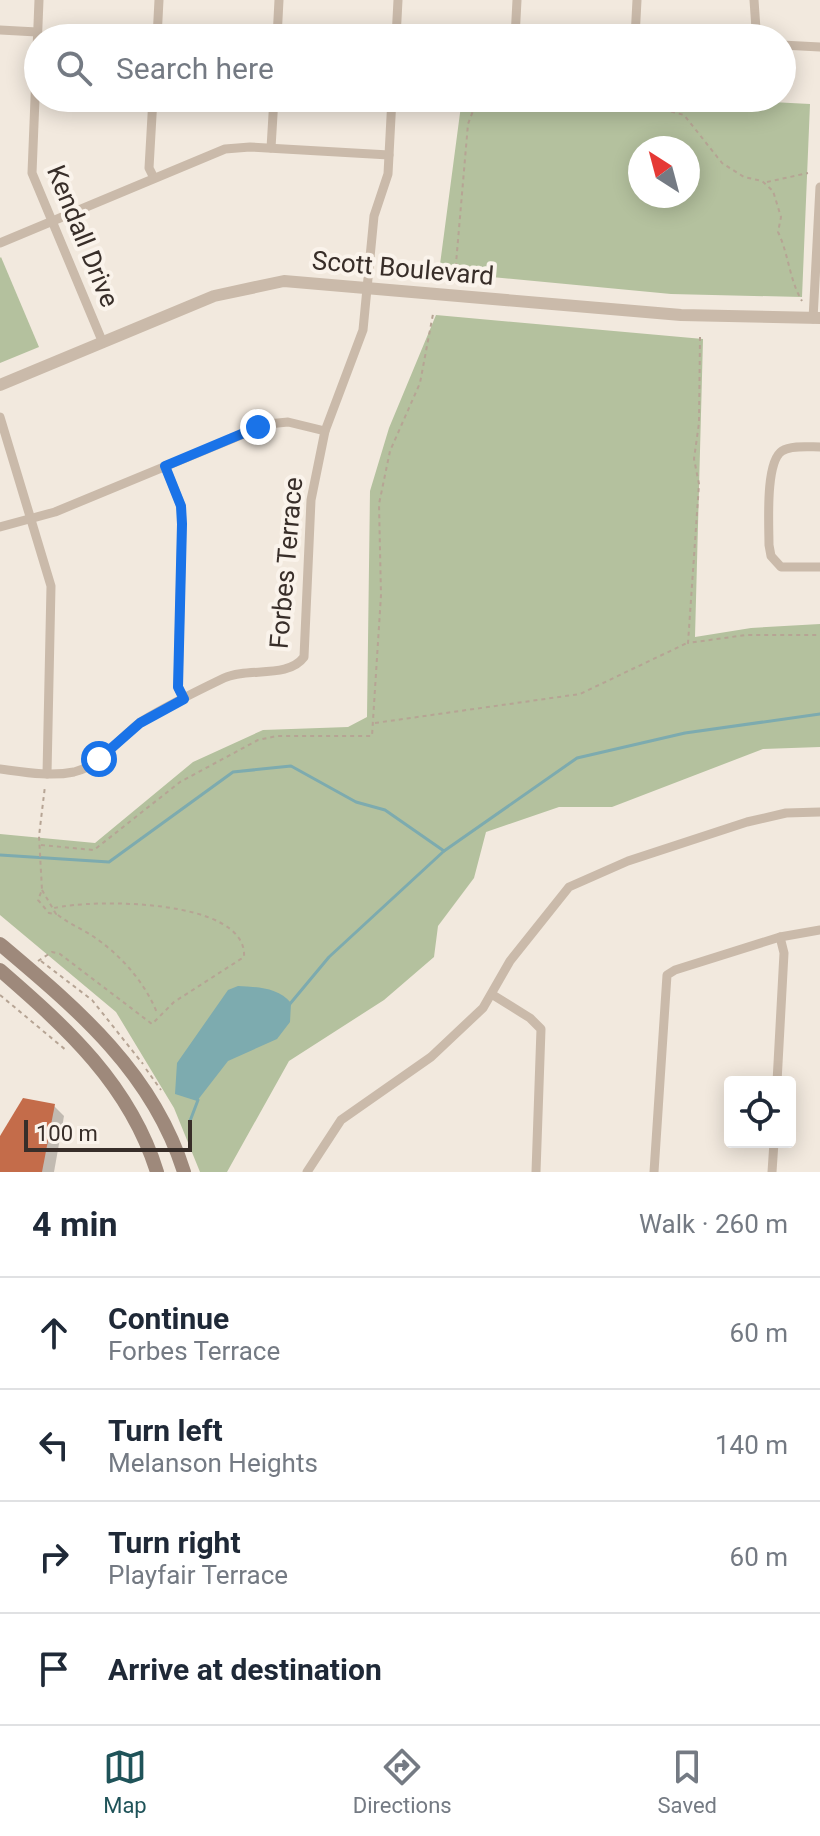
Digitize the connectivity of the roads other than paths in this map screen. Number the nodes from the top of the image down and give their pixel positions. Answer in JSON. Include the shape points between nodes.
{"nodes":[{"id":1,"x":39,"y":0,"type":"edge"},
{"id":2,"x":159,"y":0,"type":"edge"},
{"id":3,"x":279,"y":0,"type":"edge"},
{"id":4,"x":398,"y":0,"type":"edge"},
{"id":5,"x":517,"y":0,"type":"edge"},
{"id":6,"x":637,"y":0,"type":"edge"},
{"id":7,"x":754,"y":0,"type":"edge"},
{"id":8,"x":38,"y":24,"type":"edge"},
{"id":9,"x":158,"y":24,"type":"edge"},
{"id":10,"x":278,"y":24,"type":"edge"},
{"id":11,"x":397,"y":24,"type":"edge"},
{"id":12,"x":516,"y":24,"type":"edge"},
{"id":13,"x":636,"y":24,"type":"edge"},
{"id":14,"x":756,"y":24,"type":"edge"},
{"id":15,"x":0,"y":30,"type":"edge"},
{"id":16,"x":24,"y":31,"type":"edge"},
{"id":17,"x":796,"y":46,"type":"edge"},
{"id":18,"x":820,"y":47,"type":"edge"},
{"id":19,"x":33,"y":112,"type":"edge"},
{"id":20,"x":152,"y":112,"type":"edge"},
{"id":21,"x":273,"y":112,"type":"edge"},
{"id":22,"x":391,"y":112,"type":"edge"},
{"id":23,"x":271,"y":148,"type":"junction"},
{"id":24,"x":389,"y":155,"type":"junction"},
{"id":25,"x":154,"y":178,"type":"junction"},
{"id":26,"x":820,"y":187,"type":"edge"},
{"id":27,"x":51,"y":222,"type":"junction"},
{"id":28,"x":0,"y":243,"type":"edge"},
{"id":29,"x":368,"y":286,"type":"junction"},
{"id":30,"x":816,"y":319,"type":"edge"},
{"id":31,"x":103,"y":343,"type":"junction"},
{"id":32,"x":0,"y":385,"type":"edge"},
{"id":33,"x":0,"y":417,"type":"edge"},
{"id":34,"x":325,"y":431,"type":"junction"},
{"id":35,"x":820,"y":447,"type":"edge"},
{"id":36,"x":165,"y":466,"type":"junction"},
{"id":37,"x":33,"y":520,"type":"junction"},
{"id":38,"x":0,"y":527,"type":"edge"},
{"id":39,"x":820,"y":567,"type":"edge"},
{"id":40,"x":184,"y":699,"type":"junction"},
{"id":41,"x":0,"y":769,"type":"edge"},
{"id":42,"x":47,"y":774,"type":"junction"},
{"id":43,"x":820,"y":812,"type":"edge"},
{"id":44,"x":820,"y":930,"type":"edge"},
{"id":45,"x":780,"y":937,"type":"junction"},
{"id":46,"x":0,"y":944,"type":"edge"},
{"id":47,"x":0,"y":970,"type":"edge"},
{"id":48,"x":493,"y":995,"type":"junction"},
{"id":49,"x":777,"y":1076,"type":"edge"},
{"id":50,"x":774,"y":1148,"type":"edge"},
{"id":51,"x":157,"y":1172,"type":"edge"},
{"id":52,"x":184,"y":1172,"type":"edge"},
{"id":53,"x":307,"y":1172,"type":"edge"},
{"id":54,"x":536,"y":1172,"type":"edge"},
{"id":55,"x":654,"y":1172,"type":"edge"},
{"id":56,"x":772,"y":1172,"type":"edge"}],
"edges":[{"from":1,"to":8,"type":"street","name":"Kendall Drive"},
{"from":2,"to":9,"type":"street"},
{"from":3,"to":10,"type":"street"},
{"from":4,"to":11,"type":"street"},
{"from":5,"to":12,"type":"street"},
{"from":6,"to":13,"type":"street"},
{"from":7,"to":14,"type":"street"},
{"from":15,"to":16,"type":"street"},
{"from":17,"to":18,"type":"street"},
{"from":19,"to":27,"type":"street","name":"Kendall Drive","via":[[31,165]]},
{"from":20,"to":25,"type":"street","via":[[149,168]]},
{"from":21,"to":23,"type":"street"},
{"from":22,"to":24,"type":"street","name":"Forbes Terrace"},
{"from":23,"to":24,"type":"street"},
{"from":23,"to":25,"type":"street","via":[[225,149]]},
{"from":24,"to":29,"type":"street","name":"Forbes Terrace","via":[[374,216]]},
{"from":25,"to":27,"type":"street"},
{"from":26,"to":30,"type":"street"},
{"from":27,"to":28,"type":"street"},
{"from":27,"to":31,"type":"street","name":"Kendall Drive"},
{"from":29,"to":30,"type":"street","name":"Scott Boulevard","via":[[681,315]]},
{"from":29,"to":31,"type":"street","name":"Scott Boulevard","via":[[296,281],[244,287]]},
{"from":29,"to":34,"type":"street","name":"Forbes Terrace","via":[[363,330]]},
{"from":31,"to":32,"type":"street","name":"Scott Boulevard"},
{"from":33,"to":37,"type":"street"},
{"from":34,"to":36,"type":"street","via":[[288,422],[268,424]]},
{"from":34,"to":40,"type":"street","name":"Forbes Terrace","via":[[311,500],[304,657],[288,669],[238,672]]},
{"from":35,"to":39,"type":"street","via":[[787,449],[773,463],[769,545],[781,567]]},
{"from":36,"to":37,"type":"street"},
{"from":36,"to":40,"type":"street","via":[[181,506],[178,687]]},
{"from":37,"to":38,"type":"street"},
{"from":37,"to":42,"type":"street","via":[[51,586]]},
{"from":40,"to":42,"type":"street","name":"Forbes Terrace","via":[[140,723],[87,767]]},
{"from":41,"to":42,"type":"street","name":"Forbes Terrace"},
{"from":43,"to":48,"type":"street","via":[[747,822],[575,883],[510,961]]},
{"from":44,"to":45,"type":"street"},
{"from":45,"to":49,"type":"street","via":[[784,953]]},
{"from":45,"to":55,"type":"street","via":[[667,975]]},
{"from":46,"to":52,"type":"main road","via":[[92,1023],[123,1058],[163,1119]]},
{"from":47,"to":51,"type":"main road","via":[[79,1040],[125,1098]]},
{"from":48,"to":53,"type":"street","via":[[431,1057],[341,1120]]},
{"from":48,"to":54,"type":"street","via":[[541,1029]]},
{"from":50,"to":56,"type":"street"}]}
